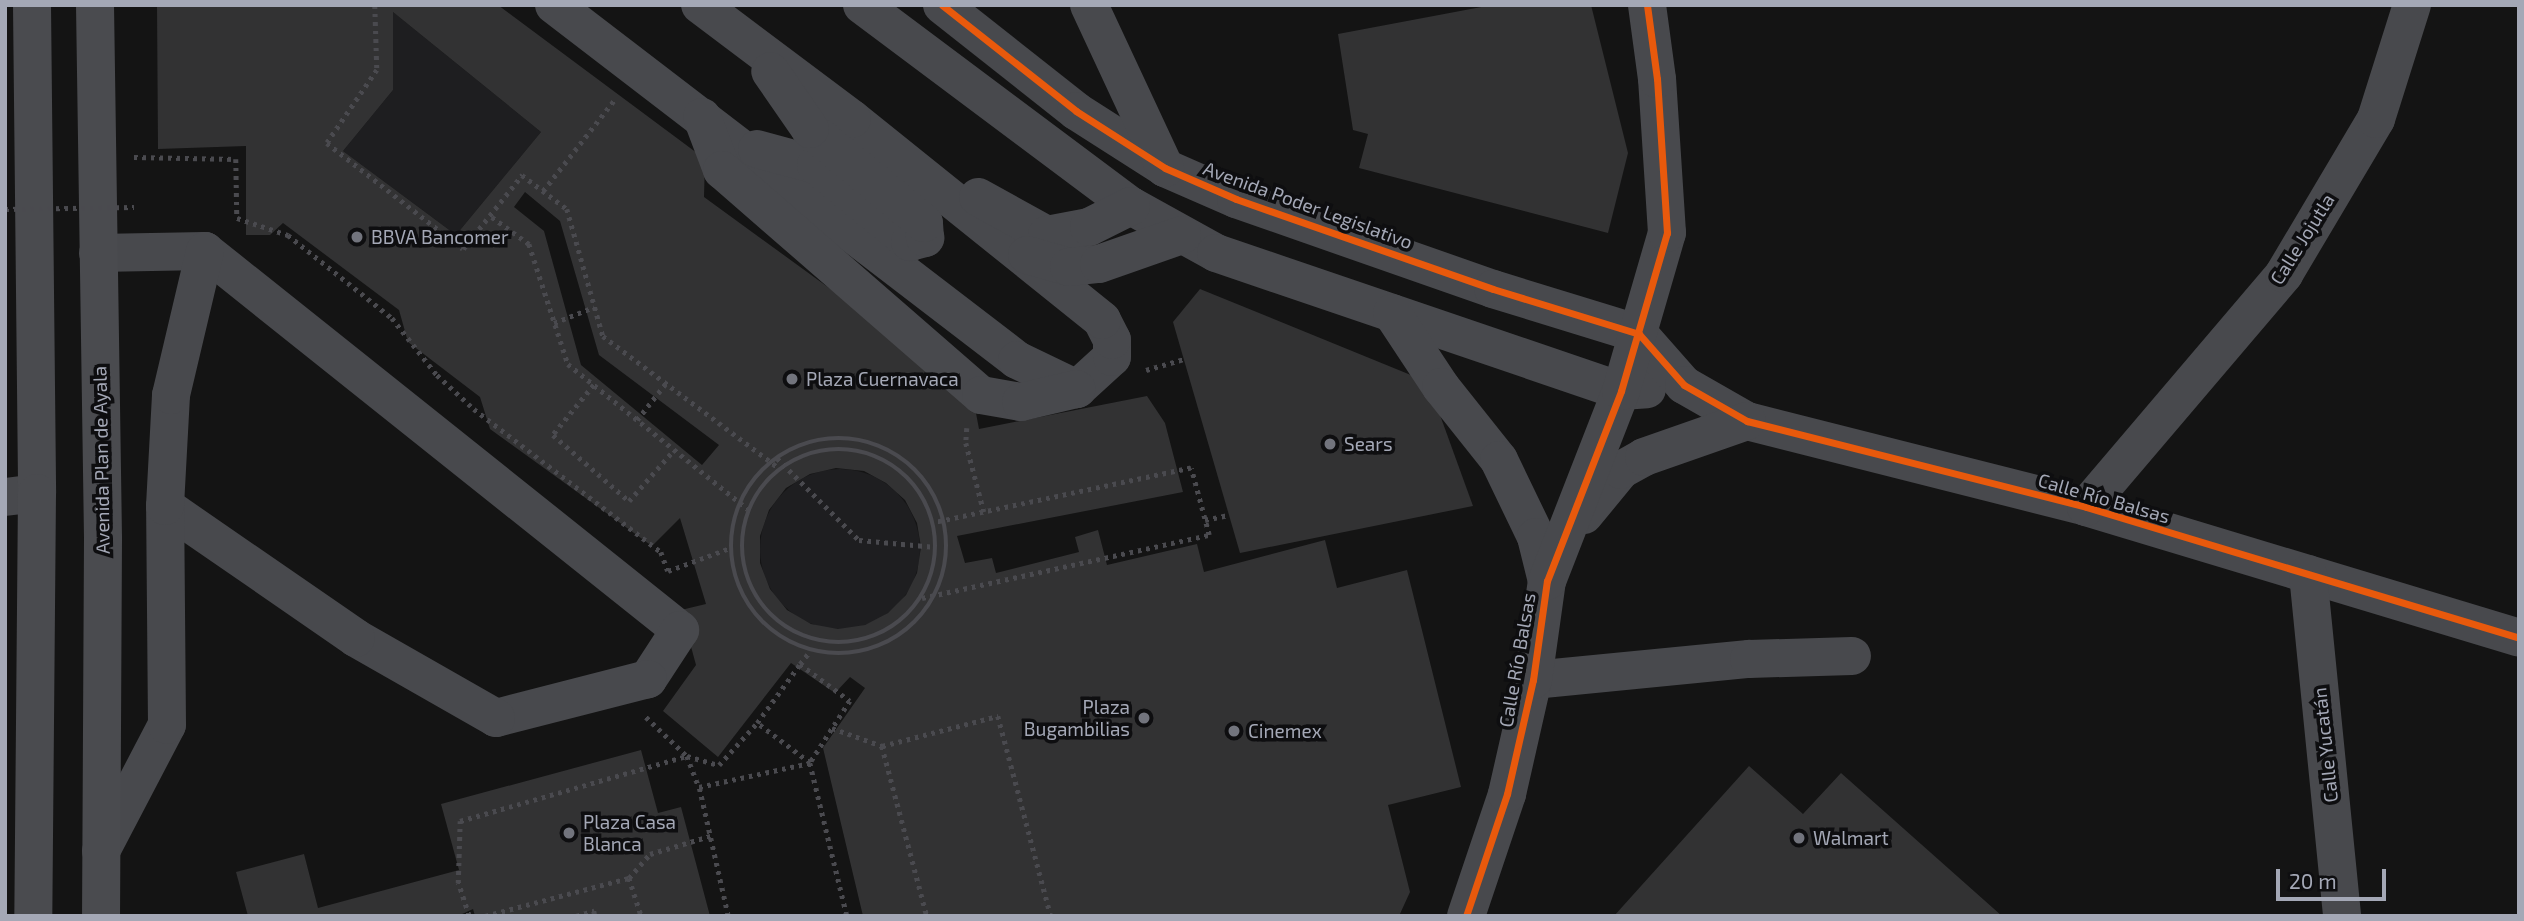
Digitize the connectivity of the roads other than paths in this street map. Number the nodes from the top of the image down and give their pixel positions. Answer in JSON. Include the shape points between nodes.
{"nodes":[{"id":1,"x":32,"y":5,"type":"edge"},
{"id":2,"x":95,"y":5,"type":"edge"},
{"id":3,"x":554,"y":5,"type":"edge"},
{"id":4,"x":700,"y":5,"type":"edge"},
{"id":5,"x":862,"y":5,"type":"edge"},
{"id":6,"x":942,"y":5,"type":"edge"},
{"id":7,"x":1089,"y":5,"type":"edge"},
{"id":8,"x":1647,"y":5,"type":"edge"},
{"id":9,"x":2412,"y":5,"type":"edge"},
{"id":10,"x":750,"y":41,"type":"junction"},
{"id":11,"x":702,"y":117,"type":"junction"},
{"id":12,"x":852,"y":119,"type":"junction"},
{"id":13,"x":742,"y":145,"type":"junction"},
{"id":14,"x":1165,"y":168,"type":"junction"},
{"id":15,"x":1131,"y":206,"type":"junction"},
{"id":16,"x":1182,"y":235,"type":"junction"},
{"id":17,"x":205,"y":251,"type":"junction"},
{"id":18,"x":98,"y":253,"type":"junction"},
{"id":19,"x":1018,"y":253,"type":"junction"},
{"id":20,"x":1392,"y":313,"type":"junction"},
{"id":21,"x":1639,"y":334,"type":"junction"},
{"id":22,"x":1684,"y":385,"type":"junction"},
{"id":23,"x":1077,"y":389,"type":"junction"},
{"id":24,"x":1621,"y":391,"type":"junction"},
{"id":25,"x":1747,"y":421,"type":"junction"},
{"id":26,"x":21,"y":495,"type":"edge"},
{"id":27,"x":165,"y":506,"type":"junction"},
{"id":28,"x":2086,"y":508,"type":"junction"},
{"id":29,"x":2308,"y":573,"type":"junction"},
{"id":30,"x":1547,"y":581,"type":"junction"},
{"id":31,"x":2519,"y":638,"type":"edge"},
{"id":32,"x":1852,"y":656,"type":"dead end"},
{"id":33,"x":1533,"y":680,"type":"junction"},
{"id":34,"x":101,"y":851,"type":"junction"},
{"id":35,"x":33,"y":916,"type":"edge"},
{"id":36,"x":101,"y":916,"type":"edge"},
{"id":37,"x":1465,"y":916,"type":"edge"},
{"id":38,"x":2342,"y":916,"type":"edge"}],
"edges":[{"from":1,"to":26,"type":"main road"},
{"from":2,"to":18,"type":"main road","name":"Avenida Plan de Ayala"},
{"from":3,"to":11,"type":"street"},
{"from":4,"to":10,"type":"street"},
{"from":5,"to":15,"type":"street"},
{"from":6,"to":14,"type":"street","name":"Avenida Poder Legislativo","via":[[1076,111]]},
{"from":7,"to":14,"type":"street"},
{"from":8,"to":21,"type":"street","name":"Calle Río Balsas","via":[[1667,233]]},
{"from":9,"to":28,"type":"street","name":"Calle Jojutla","via":[[2376,119],[2284,274]]},
{"from":10,"to":12,"type":"street"},
{"from":10,"to":13,"type":"street","via":[[810,129],[924,223],[925,239],[910,242],[816,165]]},
{"from":11,"to":13,"type":"street"},
{"from":11,"to":23,"type":"street","via":[[722,170],[981,395],[1021,402]]},
{"from":12,"to":15,"type":"street","via":[[951,174],[985,204],[1047,235],[1089,227]]},
{"from":12,"to":19,"type":"street"},
{"from":13,"to":23,"type":"street","via":[[1017,359]]},
{"from":14,"to":21,"type":"street","name":"Avenida Poder Legislativo","via":[[1236,199],[1493,289]]},
{"from":15,"to":16,"type":"street"},
{"from":16,"to":19,"type":"street","via":[[1099,264],[1069,267]]},
{"from":16,"to":20,"type":"street","via":[[1216,253]]},
{"from":17,"to":18,"type":"street"},
{"from":17,"to":27,"type":"street","via":[[171,396]]},
{"from":17,"to":27,"type":"street","via":[[680,629],[648,679],[496,718],[356,638]]},
{"from":18,"to":34,"type":"main road","name":"Avenida Plan de Ayala"},
{"from":19,"to":23,"type":"street","via":[[1102,320],[1112,340],[1111,357]]},
{"from":20,"to":24,"type":"street"},
{"from":20,"to":30,"type":"street","via":[[1441,387],[1499,460],[1536,537]]},
{"from":21,"to":22,"type":"street"},
{"from":21,"to":24,"type":"street","name":"Calle Río Balsas"},
{"from":22,"to":24,"type":"street"},
{"from":22,"to":25,"type":"street","name":"Calle Río Balsas"},
{"from":24,"to":30,"type":"street","name":"Calle Río Balsas"},
{"from":25,"to":28,"type":"street","name":"Calle Río Balsas"},
{"from":25,"to":30,"type":"street","via":[[1665,447],[1621,470],[1590,503]]},
{"from":26,"to":35,"type":"main road"},
{"from":27,"to":34,"type":"street","via":[[167,724]]},
{"from":28,"to":29,"type":"street","name":"Calle Río Balsas"},
{"from":29,"to":31,"type":"street","name":"Calle Río Balsas"},
{"from":29,"to":38,"type":"street","name":"Calle Yucatán"},
{"from":30,"to":33,"type":"street","name":"Calle Río Balsas"},
{"from":32,"to":33,"type":"street","via":[[1749,659]]},
{"from":33,"to":37,"type":"street","name":"Calle Río Balsas","via":[[1507,794]]},
{"from":34,"to":36,"type":"main road","name":"Avenida Plan de Ayala"}]}
